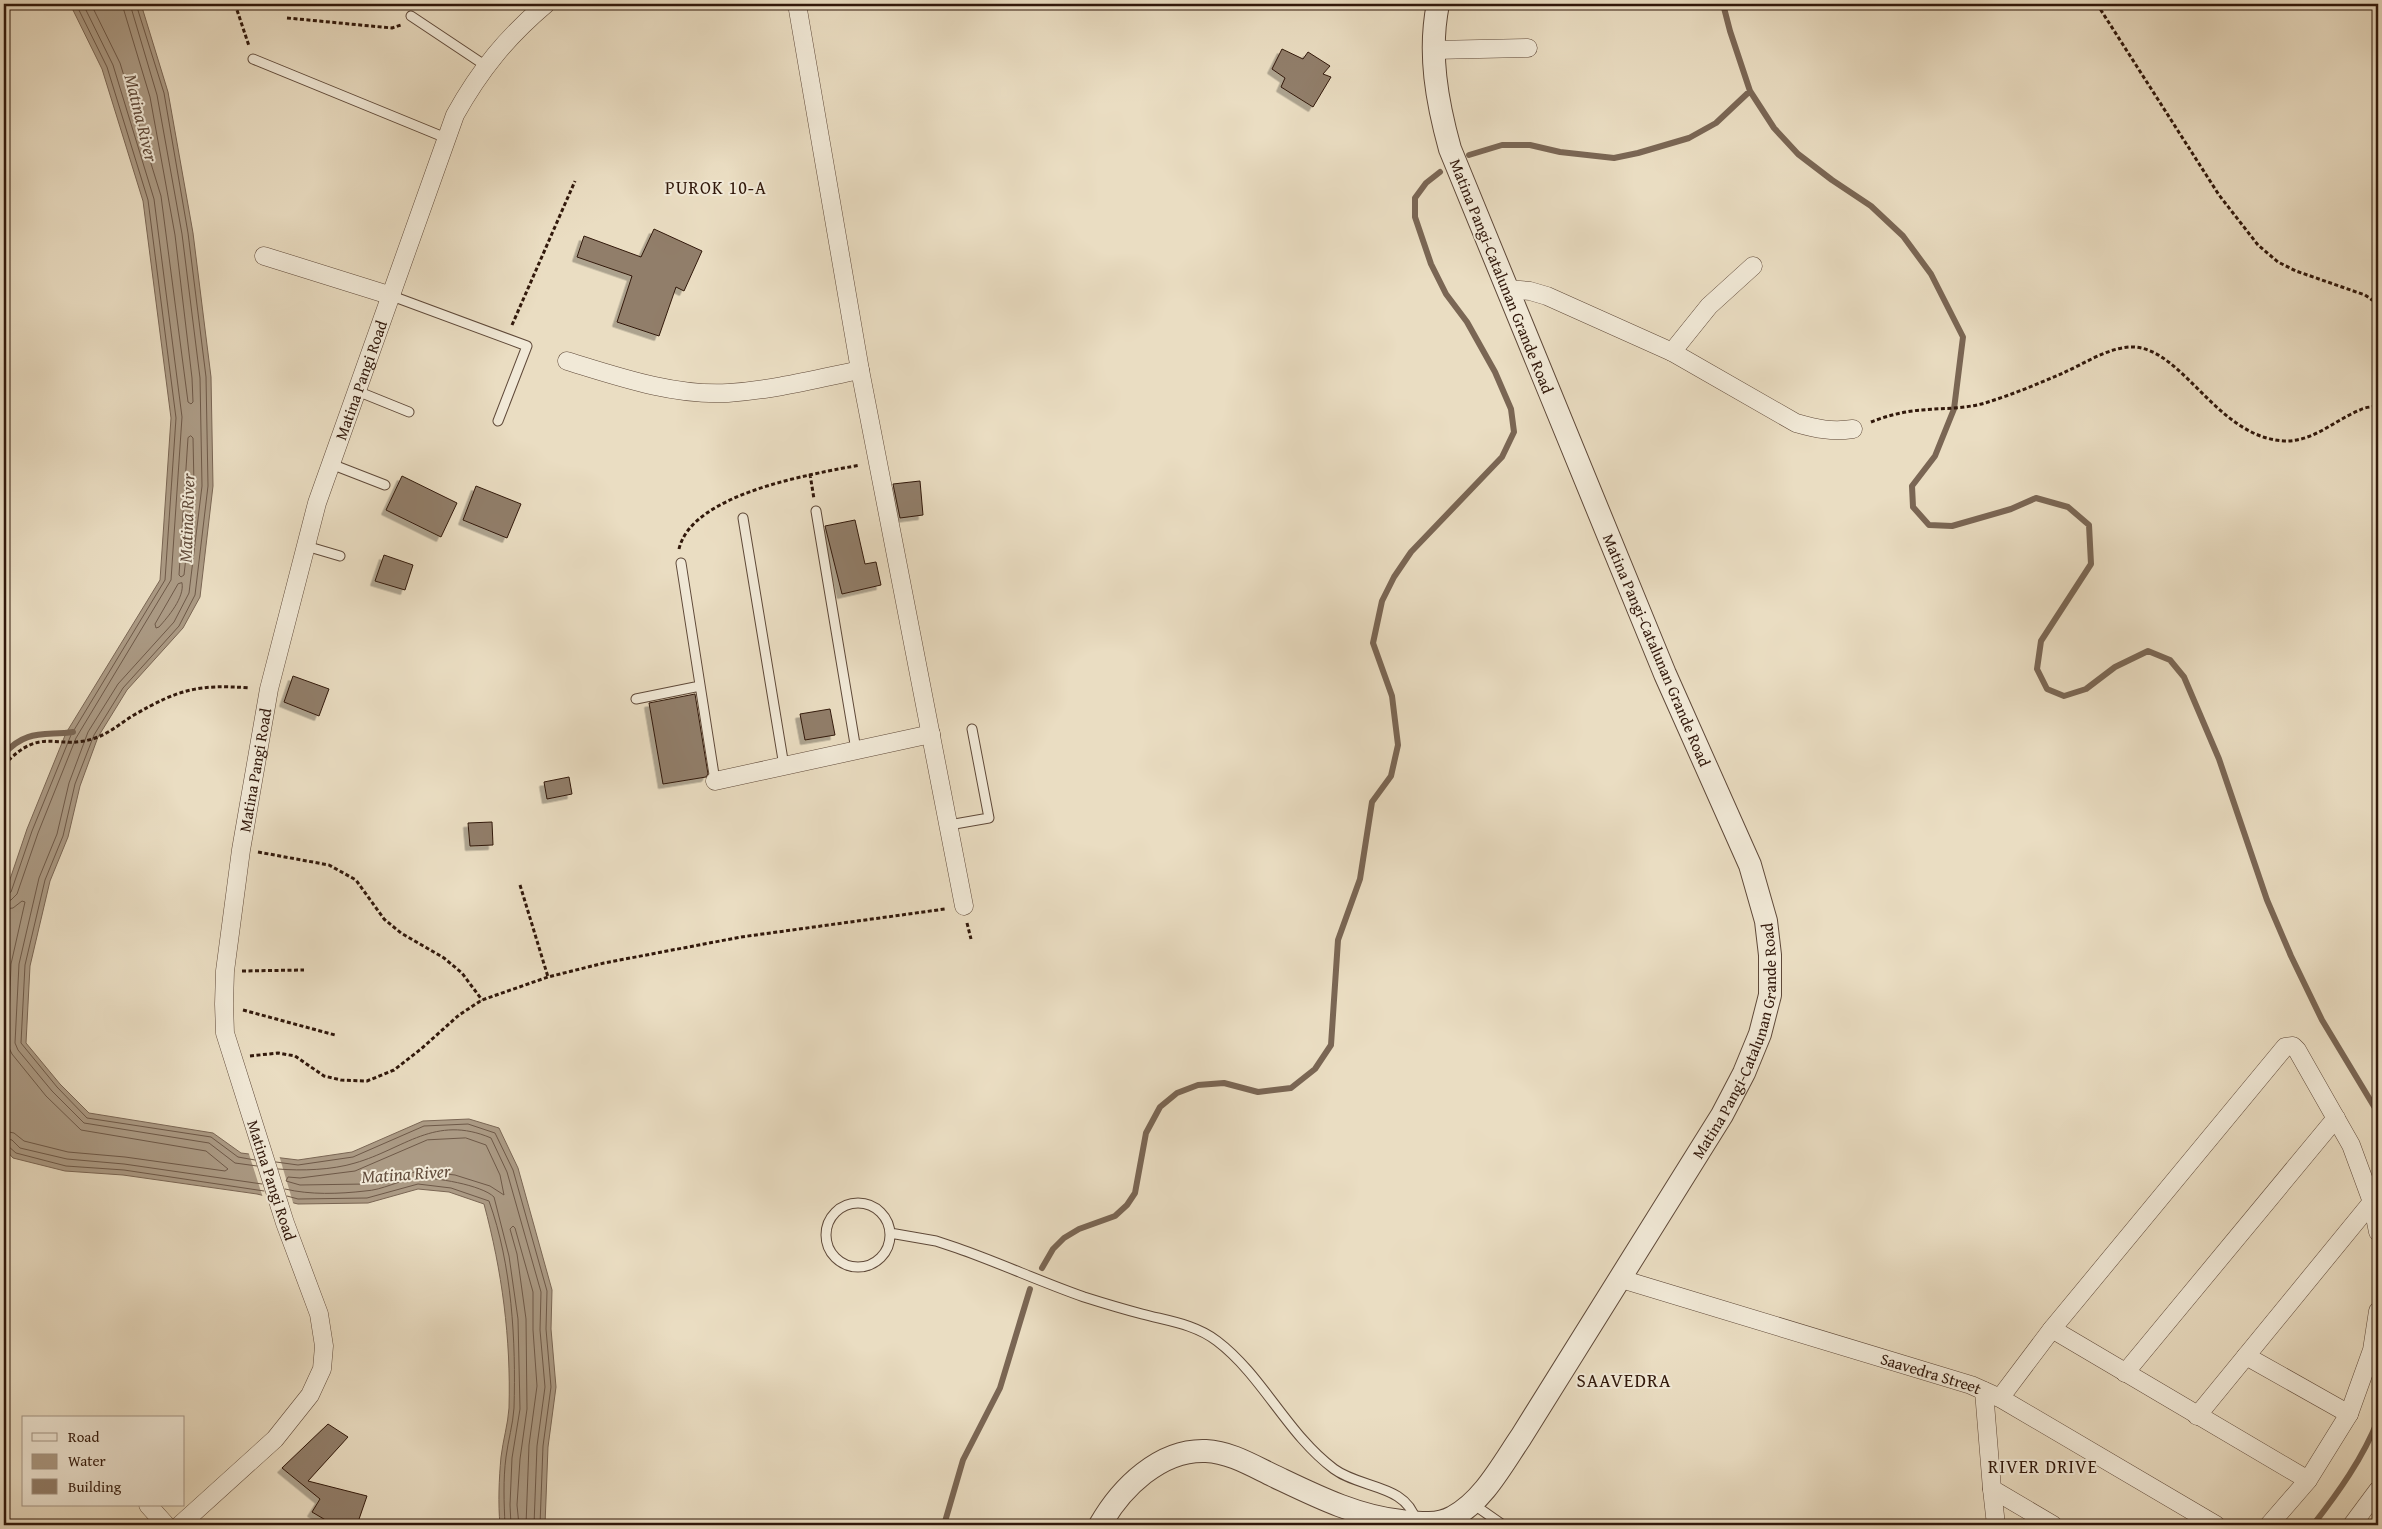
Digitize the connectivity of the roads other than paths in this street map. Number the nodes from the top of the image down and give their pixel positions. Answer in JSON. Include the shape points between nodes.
{"nodes":[{"id":1,"x":546,"y":4,"type":"edge"},
{"id":2,"x":797,"y":4,"type":"edge"},
{"id":3,"x":1438,"y":4,"type":"edge"},
{"id":4,"x":411,"y":16,"type":"road end"},
{"id":5,"x":1528,"y":48,"type":"dead end"},
{"id":6,"x":1434,"y":50,"type":"junction"},
{"id":7,"x":253,"y":59,"type":"road end"},
{"id":8,"x":486,"y":66,"type":"junction"},
{"id":9,"x":446,"y":138,"type":"junction"},
{"id":10,"x":264,"y":256,"type":"dead end"},
{"id":11,"x":1753,"y":266,"type":"dead end"},
{"id":12,"x":1508,"y":289,"type":"junction"},
{"id":13,"x":392,"y":296,"type":"junction"},
{"id":14,"x":1672,"y":352,"type":"junction"},
{"id":15,"x":567,"y":361,"type":"dead end"},
{"id":16,"x":860,"y":370,"type":"junction"},
{"id":17,"x":357,"y":391,"type":"junction"},
{"id":18,"x":409,"y":412,"type":"dead end"},
{"id":19,"x":498,"y":421,"type":"dead end"},
{"id":20,"x":1853,"y":429,"type":"road end"},
{"id":21,"x":331,"y":464,"type":"junction"},
{"id":22,"x":385,"y":485,"type":"dead end"},
{"id":23,"x":816,"y":511,"type":"road end"},
{"id":24,"x":743,"y":518,"type":"dead end"},
{"id":25,"x":306,"y":546,"type":"junction"},
{"id":26,"x":340,"y":556,"type":"dead end"},
{"id":27,"x":681,"y":563,"type":"road end"},
{"id":28,"x":700,"y":686,"type":"junction"},
{"id":29,"x":636,"y":699,"type":"dead end"},
{"id":30,"x":972,"y":729,"type":"dead end"},
{"id":31,"x":931,"y":734,"type":"junction"},
{"id":32,"x":856,"y":750,"type":"junction"},
{"id":33,"x":784,"y":766,"type":"junction"},
{"id":34,"x":715,"y":781,"type":"joint"},
{"id":35,"x":949,"y":825,"type":"junction"},
{"id":36,"x":964,"y":906,"type":"road end"},
{"id":37,"x":2336,"y":1118,"type":"junction"},
{"id":38,"x":2372,"y":1202,"type":"junction"},
{"id":39,"x":890,"y":1232,"type":"junction"},
{"id":40,"x":2378,"y":1232,"type":"edge"},
{"id":41,"x":1621,"y":1279,"type":"junction"},
{"id":42,"x":2378,"y":1311,"type":"edge"},
{"id":43,"x":2052,"y":1329,"type":"junction"},
{"id":44,"x":2246,"y":1356,"type":"junction"},
{"id":45,"x":2125,"y":1373,"type":"junction"},
{"id":46,"x":1984,"y":1391,"type":"junction"},
{"id":47,"x":2000,"y":1398,"type":"junction"},
{"id":48,"x":2349,"y":1414,"type":"junction"},
{"id":49,"x":2197,"y":1416,"type":"junction"},
{"id":50,"x":2308,"y":1480,"type":"junction"},
{"id":51,"x":1992,"y":1490,"type":"junction"},
{"id":52,"x":2378,"y":1490,"type":"edge"},
{"id":53,"x":1472,"y":1503,"type":"junction"},
{"id":54,"x":149,"y":1506,"type":"edge"},
{"id":55,"x":1417,"y":1523,"type":"junction"},
{"id":56,"x":166,"y":1525,"type":"edge"},
{"id":57,"x":180,"y":1525,"type":"edge"},
{"id":58,"x":1100,"y":1525,"type":"edge"},
{"id":59,"x":1503,"y":1525,"type":"edge"},
{"id":60,"x":1996,"y":1525,"type":"edge"},
{"id":61,"x":2054,"y":1525,"type":"edge"},
{"id":62,"x":2216,"y":1525,"type":"edge"},
{"id":63,"x":2270,"y":1525,"type":"edge"},
{"id":64,"x":2352,"y":1525,"type":"edge"}],
"edges":[{"from":1,"to":8,"type":"street","name":"Matina Pangi Road","via":[[503,44]]},
{"from":2,"to":16,"type":"street"},
{"from":3,"to":6,"type":"street","name":"Matina Pangi-Catalunan Grande Road"},
{"from":4,"to":8,"type":"lane"},
{"from":5,"to":6,"type":"street"},
{"from":6,"to":12,"type":"street","name":"Matina Pangi-Catalunan Grande Road","via":[[1440,114],[1450,149]]},
{"from":7,"to":9,"type":"lane"},
{"from":8,"to":9,"type":"street","name":"Matina Pangi Road","via":[[460,106]]},
{"from":9,"to":13,"type":"street","name":"Matina Pangi Road"},
{"from":10,"to":13,"type":"street"},
{"from":11,"to":14,"type":"street","via":[[1709,306]]},
{"from":12,"to":14,"type":"street","via":[[1546,296]]},
{"from":12,"to":41,"type":"street","name":"Matina Pangi-Catalunan Grande Road","via":[[1665,674],[1750,865],[1766,921],[1770,955],[1770,995],[1760,1034],[1744,1073],[1722,1115]]},
{"from":13,"to":17,"type":"street","name":"Matina Pangi Road"},
{"from":13,"to":19,"type":"lane","via":[[527,346]]},
{"from":14,"to":20,"type":"street","via":[[1796,423],[1832,432]]},
{"from":15,"to":16,"type":"street","via":[[656,386],[726,393]]},
{"from":16,"to":31,"type":"street"},
{"from":17,"to":18,"type":"lane"},
{"from":17,"to":21,"type":"street","name":"Matina Pangi Road"},
{"from":21,"to":22,"type":"lane"},
{"from":21,"to":25,"type":"street","name":"Matina Pangi Road"},
{"from":23,"to":32,"type":"lane"},
{"from":24,"to":33,"type":"lane"},
{"from":25,"to":26,"type":"lane"},
{"from":25,"to":57,"type":"street","name":"Matina Pangi Road","via":[[268,690],[241,850],[225,970],[224,1004],[232,1058],[319,1314],[324,1346],[322,1370],[310,1395],[274,1439]]},
{"from":27,"to":28,"type":"lane"},
{"from":28,"to":29,"type":"lane"},
{"from":28,"to":34,"type":"lane"},
{"from":30,"to":35,"type":"lane","via":[[989,818]]},
{"from":31,"to":32,"type":"street"},
{"from":31,"to":35,"type":"street"},
{"from":32,"to":33,"type":"street"},
{"from":33,"to":34,"type":"street"},
{"from":35,"to":36,"type":"street"},
{"from":37,"to":38,"type":"street","via":[[2352,1145]]},
{"from":37,"to":43,"type":"street","via":[[2297,1050],[2293,1046],[2285,1047]]},
{"from":37,"to":45,"type":"street"},
{"from":38,"to":40,"type":"street"},
{"from":38,"to":44,"type":"street"},
{"from":39,"to":39,"type":"lane","via":[[887,1220],[879,1210],[868,1204],[855,1203],[843,1206],[833,1214],[827,1225],[826,1238],[829,1250],[837,1260],[861,1268],[883,1256],[889,1245]]},
{"from":39,"to":55,"type":"lane","via":[[929,1239],[1085,1297],[1196,1328],[1232,1353],[1251,1372],[1308,1446],[1321,1458],[1351,1479],[1398,1495],[1408,1502]]},
{"from":41,"to":46,"type":"street","name":"Saavedra Street"},
{"from":41,"to":53,"type":"street","name":"Matina Pangi-Catalunan Grande Road","via":[[1521,1438]]},
{"from":42,"to":48,"type":"street","via":[[2372,1350]]},
{"from":43,"to":45,"type":"street"},
{"from":43,"to":47,"type":"street"},
{"from":44,"to":48,"type":"street"},
{"from":44,"to":49,"type":"street"},
{"from":45,"to":49,"type":"street"},
{"from":46,"to":47,"type":"street","name":"Saavedra Street"},
{"from":46,"to":51,"type":"street"},
{"from":47,"to":62,"type":"street","name":"Saavedra Street"},
{"from":48,"to":50,"type":"street"},
{"from":49,"to":50,"type":"street"},
{"from":50,"to":63,"type":"street"},
{"from":51,"to":60,"type":"street"},
{"from":51,"to":61,"type":"street"},
{"from":52,"to":64,"type":"street"},
{"from":53,"to":55,"type":"street","name":"Matina Pangi-Catalunan Grande Road","via":[[1451,1518],[1436,1523]]},
{"from":53,"to":59,"type":"lane"},
{"from":54,"to":56,"type":"street"},
{"from":55,"to":58,"type":"street","name":"Matina Pangi-Catalunan Grande Road","via":[[1366,1515],[1244,1462],[1207,1451],[1174,1456],[1158,1463],[1125,1490]]}]}
